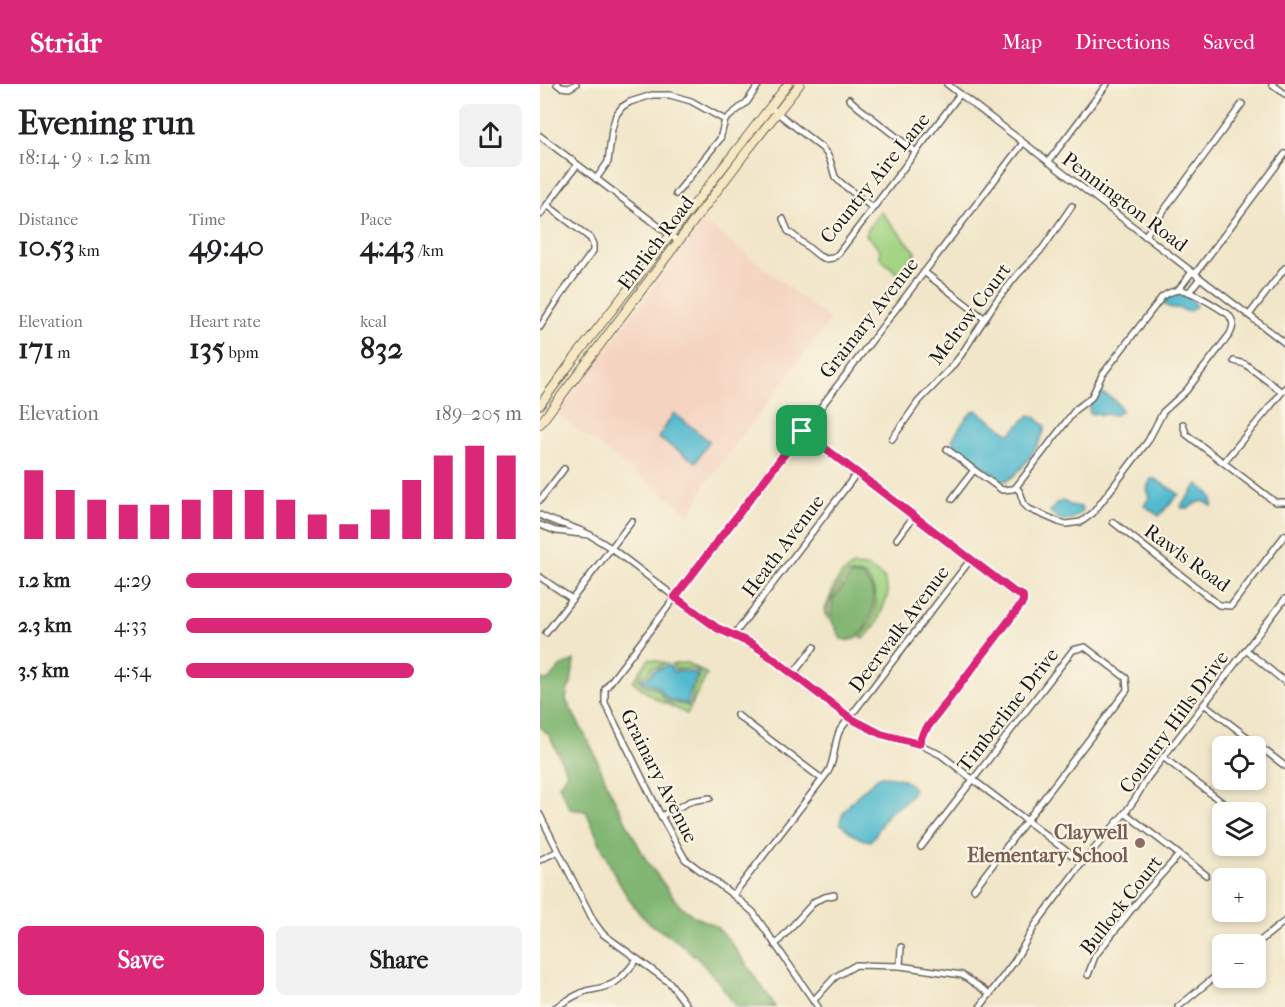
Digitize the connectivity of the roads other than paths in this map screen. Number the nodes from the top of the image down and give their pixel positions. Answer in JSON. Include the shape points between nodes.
{"nodes":[{"id":1,"x":557,"y":84,"type":"edge"},
{"id":2,"x":576,"y":84,"type":"edge"},
{"id":3,"x":759,"y":84,"type":"edge"},
{"id":4,"x":788,"y":84,"type":"edge"},
{"id":5,"x":800,"y":84,"type":"edge"},
{"id":6,"x":947,"y":84,"type":"edge"},
{"id":7,"x":1107,"y":84,"type":"edge"},
{"id":8,"x":1272,"y":84,"type":"edge"},
{"id":9,"x":960,"y":94,"type":"junction"},
{"id":10,"x":1285,"y":94,"type":"edge"},
{"id":11,"x":849,"y":99,"type":"dead end"},
{"id":12,"x":1242,"y":104,"type":"dead end"},
{"id":13,"x":770,"y":108,"type":"junction"},
{"id":14,"x":777,"y":113,"type":"junction"},
{"id":15,"x":725,"y":120,"type":"junction"},
{"id":16,"x":540,"y":136,"type":"edge"},
{"id":17,"x":1023,"y":142,"type":"junction"},
{"id":18,"x":916,"y":152,"type":"junction"},
{"id":19,"x":1285,"y":154,"type":"edge"},
{"id":20,"x":1048,"y":162,"type":"junction"},
{"id":21,"x":578,"y":165,"type":"junction"},
{"id":22,"x":596,"y":178,"type":"junction"},
{"id":23,"x":676,"y":194,"type":"dead end"},
{"id":24,"x":547,"y":205,"type":"junction"},
{"id":25,"x":1072,"y":206,"type":"dead end"},
{"id":26,"x":873,"y":208,"type":"junction"},
{"id":27,"x":540,"y":215,"type":"edge"},
{"id":28,"x":783,"y":219,"type":"dead end"},
{"id":29,"x":671,"y":235,"type":"junction"},
{"id":30,"x":1145,"y":236,"type":"junction"},
{"id":31,"x":678,"y":240,"type":"junction"},
{"id":32,"x":1285,"y":268,"type":"edge"},
{"id":33,"x":924,"y":272,"type":"junction"},
{"id":34,"x":1196,"y":275,"type":"junction"},
{"id":35,"x":1178,"y":290,"type":"junction"},
{"id":36,"x":1189,"y":292,"type":"junction"},
{"id":37,"x":1250,"y":315,"type":"junction"},
{"id":38,"x":985,"y":319,"type":"junction"},
{"id":39,"x":540,"y":327,"type":"edge"},
{"id":40,"x":1285,"y":343,"type":"edge"},
{"id":41,"x":1234,"y":361,"type":"dead end"},
{"id":42,"x":1284,"y":390,"type":"edge"},
{"id":43,"x":540,"y":405,"type":"edge"},
{"id":44,"x":540,"y":424,"type":"edge"},
{"id":45,"x":1183,"y":424,"type":"dead end"},
{"id":46,"x":802,"y":431,"type":"junction"},
{"id":47,"x":892,"y":440,"type":"dead end"},
{"id":48,"x":947,"y":449,"type":"dead end"},
{"id":49,"x":1224,"y":462,"type":"junction"},
{"id":50,"x":564,"y":469,"type":"dead end"},
{"id":51,"x":974,"y":470,"type":"junction"},
{"id":52,"x":857,"y":473,"type":"junction"},
{"id":53,"x":1016,"y":487,"type":"junction"},
{"id":54,"x":952,"y":499,"type":"dead end"},
{"id":55,"x":540,"y":500,"type":"edge"},
{"id":56,"x":1285,"y":502,"type":"edge"},
{"id":57,"x":540,"y":515,"type":"edge"},
{"id":58,"x":914,"y":516,"type":"junction"},
{"id":59,"x":632,"y":521,"type":"dead end"},
{"id":60,"x":1113,"y":522,"type":"dead end"},
{"id":61,"x":540,"y":525,"type":"edge"},
{"id":62,"x":590,"y":535,"type":"junction"},
{"id":63,"x":1285,"y":536,"type":"edge"},
{"id":64,"x":897,"y":539,"type":"dead end"},
{"id":65,"x":611,"y":548,"type":"junction"},
{"id":66,"x":971,"y":560,"type":"junction"},
{"id":67,"x":540,"y":577,"type":"edge"},
{"id":68,"x":675,"y":597,"type":"junction"},
{"id":69,"x":572,"y":599,"type":"junction"},
{"id":70,"x":1285,"y":599,"type":"edge"},
{"id":71,"x":546,"y":633,"type":"dead end"},
{"id":72,"x":733,"y":636,"type":"junction"},
{"id":73,"x":814,"y":647,"type":"dead end"},
{"id":74,"x":1246,"y":650,"type":"junction"},
{"id":75,"x":793,"y":674,"type":"junction"},
{"id":76,"x":1285,"y":682,"type":"edge"},
{"id":77,"x":1204,"y":704,"type":"junction"},
{"id":78,"x":737,"y":715,"type":"dead end"},
{"id":79,"x":850,"y":718,"type":"junction"},
{"id":80,"x":919,"y":744,"type":"junction"},
{"id":81,"x":1163,"y":757,"type":"junction"},
{"id":82,"x":1285,"y":766,"type":"edge"},
{"id":83,"x":973,"y":779,"type":"junction"},
{"id":84,"x":822,"y":780,"type":"junction"},
{"id":85,"x":710,"y":798,"type":"dead end"},
{"id":86,"x":1222,"y":802,"type":"edge"},
{"id":87,"x":1125,"y":813,"type":"junction"},
{"id":88,"x":540,"y":815,"type":"edge"},
{"id":89,"x":661,"y":816,"type":"junction"},
{"id":90,"x":1027,"y":820,"type":"junction"},
{"id":91,"x":921,"y":847,"type":"dead end"},
{"id":92,"x":558,"y":851,"type":"junction"},
{"id":93,"x":1179,"y":855,"type":"junction"},
{"id":94,"x":540,"y":860,"type":"edge"},
{"id":95,"x":1082,"y":863,"type":"junction"},
{"id":96,"x":1206,"y":876,"type":"dead end"},
{"id":97,"x":974,"y":889,"type":"dead end"},
{"id":98,"x":733,"y":895,"type":"junction"},
{"id":99,"x":834,"y":896,"type":"dead end"},
{"id":100,"x":1285,"y":921,"type":"edge"},
{"id":101,"x":1266,"y":936,"type":"edge"},
{"id":102,"x":775,"y":945,"type":"junction"},
{"id":103,"x":902,"y":947,"type":"dead end"},
{"id":104,"x":637,"y":959,"type":"junction"},
{"id":105,"x":900,"y":966,"type":"junction"},
{"id":106,"x":1088,"y":975,"type":"dead end"},
{"id":107,"x":1212,"y":979,"type":"edge"},
{"id":108,"x":990,"y":994,"type":"junction"},
{"id":109,"x":813,"y":1001,"type":"junction"},
{"id":110,"x":556,"y":1007,"type":"edge"},
{"id":111,"x":688,"y":1007,"type":"edge"},
{"id":112,"x":818,"y":1007,"type":"edge"},
{"id":113,"x":980,"y":1007,"type":"edge"},
{"id":114,"x":1178,"y":1007,"type":"edge"}],
"edges":[{"from":1,"to":2,"type":"street","via":[[569,88]]},
{"from":3,"to":15,"type":"street","via":[[747,102]]},
{"from":4,"to":13,"type":"main road","name":"Ehrlich Road"},
{"from":5,"to":14,"type":"main road","name":"Ehrlich Road"},
{"from":6,"to":9,"type":"street","name":"Pennington Road"},
{"from":7,"to":20,"type":"street"},
{"from":8,"to":10,"type":"street"},
{"from":9,"to":17,"type":"street","name":"Pennington Road"},
{"from":9,"to":18,"type":"street","name":"Country Aire Lane"},
{"from":11,"to":18,"type":"street"},
{"from":12,"to":30,"type":"street"},
{"from":13,"to":14,"type":"street"},
{"from":13,"to":29,"type":"main road","name":"Ehrlich Road"},
{"from":14,"to":26,"type":"street","via":[[822,148],[835,177]]},
{"from":14,"to":31,"type":"main road","name":"Ehrlich Road"},
{"from":15,"to":22,"type":"street","via":[[670,95],[652,95],[630,102],[616,115],[608,162]]},
{"from":15,"to":23,"type":"street","via":[[720,139]]},
{"from":16,"to":21,"type":"street"},
{"from":17,"to":20,"type":"street","name":"Pennington Road"},
{"from":17,"to":33,"type":"street","name":"Grainary Avenue"},
{"from":18,"to":26,"type":"street","name":"Country Aire Lane"},
{"from":19,"to":34,"type":"street"},
{"from":20,"to":30,"type":"street","name":"Pennington Road"},
{"from":21,"to":22,"type":"street"},
{"from":21,"to":24,"type":"street"},
{"from":22,"to":29,"type":"street"},
{"from":24,"to":27,"type":"street"},
{"from":24,"to":39,"type":"street","via":[[590,238],[593,251]]},
{"from":25,"to":38,"type":"street","name":"Melrow Court"},
{"from":26,"to":28,"type":"street","name":"Country Aire Lane","via":[[838,254],[826,259],[788,231]]},
{"from":29,"to":31,"type":"street"},
{"from":29,"to":43,"type":"main road","name":"Ehrlich Road"},
{"from":30,"to":34,"type":"street","name":"Pennington Road"},
{"from":31,"to":44,"type":"main road","name":"Ehrlich Road"},
{"from":32,"to":37,"type":"street"},
{"from":33,"to":38,"type":"street"},
{"from":33,"to":46,"type":"street","name":"Grainary Avenue"},
{"from":34,"to":35,"type":"street"},
{"from":34,"to":36,"type":"street"},
{"from":34,"to":37,"type":"street","name":"Pennington Road"},
{"from":35,"to":36,"type":"street"},
{"from":35,"to":53,"type":"street","via":[[1162,297],[1099,380],[1091,398],[1076,409]]},
{"from":36,"to":53,"type":"street","via":[[1228,314],[1233,329],[1186,392],[1163,412],[1148,441],[1094,513],[1081,522],[1059,522],[1029,509]]},
{"from":37,"to":40,"type":"street","name":"Pennington Road"},
{"from":38,"to":47,"type":"street","name":"Melrow Court"},
{"from":41,"to":42,"type":"street"},
{"from":42,"to":49,"type":"street"},
{"from":45,"to":49,"type":"street","via":[[1186,434]]},
{"from":46,"to":52,"type":"street"},
{"from":46,"to":68,"type":"street","name":"Grainary Avenue"},
{"from":48,"to":51,"type":"street"},
{"from":49,"to":56,"type":"street","via":[[1275,502]]},
{"from":50,"to":55,"type":"street"},
{"from":51,"to":53,"type":"street","via":[[1002,490]]},
{"from":51,"to":54,"type":"street"},
{"from":52,"to":58,"type":"street"},
{"from":52,"to":72,"type":"street","name":"Heath Avenue"},
{"from":57,"to":62,"type":"street"},
{"from":58,"to":64,"type":"street"},
{"from":58,"to":66,"type":"street"},
{"from":59,"to":65,"type":"street"},
{"from":60,"to":63,"type":"street","name":"Rawls Road","via":[[1219,605],[1231,606]]},
{"from":61,"to":62,"type":"street"},
{"from":62,"to":65,"type":"street"},
{"from":65,"to":68,"type":"street"},
{"from":65,"to":69,"type":"street"},
{"from":66,"to":79,"type":"street","name":"Deerwalk Avenue"},
{"from":66,"to":80,"type":"street","via":[[1023,596],[1023,602],[923,733]]},
{"from":67,"to":69,"type":"street"},
{"from":68,"to":72,"type":"street"},
{"from":68,"to":89,"type":"street","name":"Grainary Avenue","via":[[605,689],[605,703]]},
{"from":69,"to":71,"type":"street"},
{"from":70,"to":74,"type":"street","name":"Country Hills Drive"},
{"from":72,"to":75,"type":"street","via":[[763,651]]},
{"from":73,"to":75,"type":"street"},
{"from":74,"to":76,"type":"street"},
{"from":74,"to":77,"type":"street","name":"Country Hills Drive"},
{"from":75,"to":79,"type":"street"},
{"from":77,"to":81,"type":"street","name":"Country Hills Drive"},
{"from":77,"to":82,"type":"street"},
{"from":78,"to":84,"type":"street"},
{"from":79,"to":80,"type":"street","via":[[881,734]]},
{"from":79,"to":84,"type":"street","name":"Deerwalk Avenue","via":[[840,730],[833,763]]},
{"from":80,"to":83,"type":"street"},
{"from":81,"to":86,"type":"street"},
{"from":81,"to":87,"type":"street","name":"Country Hills Drive"},
{"from":83,"to":90,"type":"street"},
{"from":83,"to":90,"type":"street","name":"Timberline Drive","via":[[1073,650],[1085,647],[1126,678],[1127,690]]},
{"from":83,"to":91,"type":"street","name":"Timberline Drive"},
{"from":84,"to":98,"type":"street","name":"Deerwalk Avenue"},
{"from":85,"to":89,"type":"street","via":[[691,801]]},
{"from":87,"to":93,"type":"street"},
{"from":87,"to":95,"type":"street","name":"Country Hills Drive"},
{"from":88,"to":92,"type":"street"},
{"from":89,"to":98,"type":"street","name":"Grainary Avenue","via":[[685,859]]},
{"from":90,"to":95,"type":"street"},
{"from":90,"to":97,"type":"street","name":"Timberline Drive"},
{"from":92,"to":94,"type":"street"},
{"from":92,"to":104,"type":"street","via":[[594,922]]},
{"from":93,"to":96,"type":"street"},
{"from":93,"to":106,"type":"street","name":"Bullock Court","via":[[1095,956]]},
{"from":95,"to":108,"type":"street","name":"Country Hills Drive"},
{"from":98,"to":102,"type":"street","name":"Grainary Avenue","via":[[753,912]]},
{"from":99,"to":102,"type":"street","via":[[815,901]]},
{"from":100,"to":101,"type":"street"},
{"from":102,"to":109,"type":"street","name":"Grainary Avenue"},
{"from":103,"to":105,"type":"street"},
{"from":104,"to":110,"type":"street","via":[[616,982]]},
{"from":104,"to":111,"type":"street","via":[[670,983]]},
{"from":105,"to":108,"type":"street","via":[[962,975]]},
{"from":105,"to":109,"type":"street","via":[[856,965],[835,977]]},
{"from":107,"to":114,"type":"street"},
{"from":108,"to":113,"type":"street","name":"Country Hills Drive"},
{"from":109,"to":112,"type":"street","name":"Grainary Avenue"}]}
